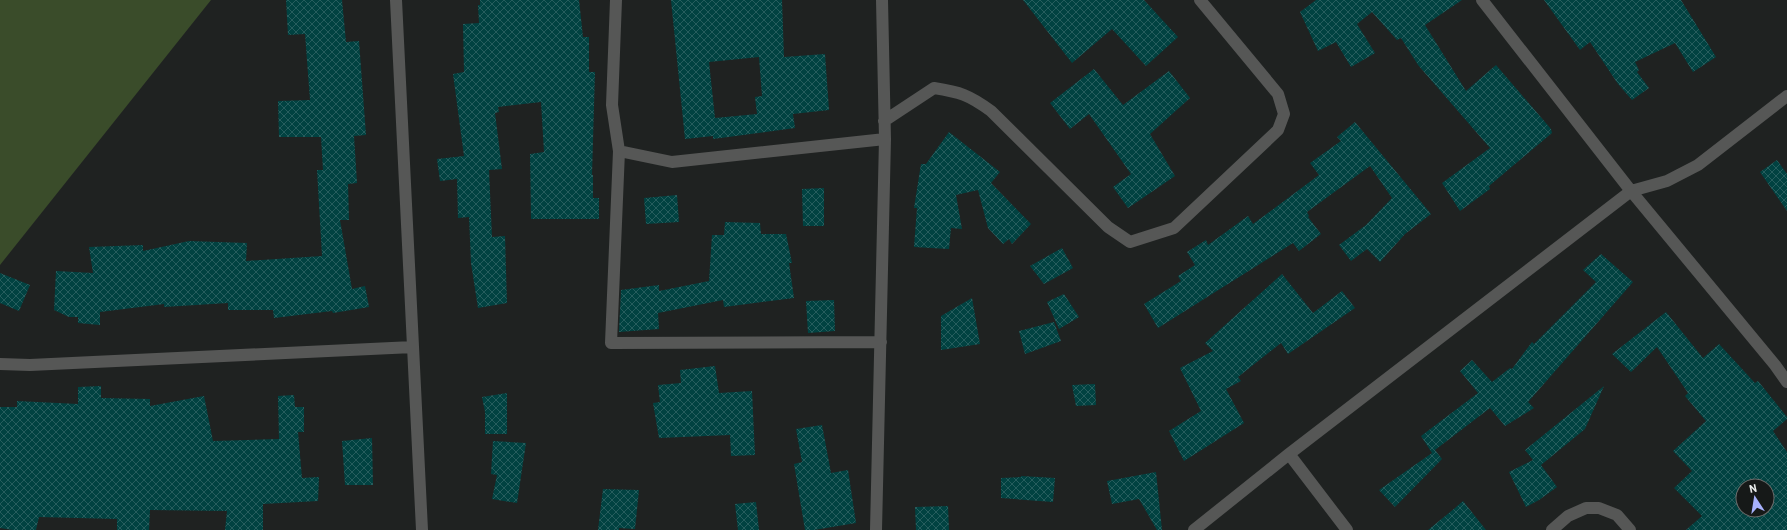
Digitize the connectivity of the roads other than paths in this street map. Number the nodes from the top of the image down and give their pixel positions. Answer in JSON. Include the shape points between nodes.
{"nodes":[{"id":1,"x":396,"y":0,"type":"edge"},
{"id":2,"x":616,"y":0,"type":"edge"},
{"id":3,"x":882,"y":0,"type":"edge"},
{"id":4,"x":1200,"y":0,"type":"edge"},
{"id":5,"x":1482,"y":0,"type":"edge"},
{"id":6,"x":1787,"y":96,"type":"edge"},
{"id":7,"x":884,"y":121,"type":"junction"},
{"id":8,"x":885,"y":140,"type":"junction"},
{"id":9,"x":619,"y":151,"type":"junction"},
{"id":10,"x":1631,"y":191,"type":"junction"},
{"id":11,"x":881,"y":342,"type":"junction"},
{"id":12,"x":413,"y":347,"type":"junction"},
{"id":13,"x":0,"y":364,"type":"edge"},
{"id":14,"x":1787,"y":382,"type":"edge"},
{"id":15,"x":1289,"y":454,"type":"junction"},
{"id":16,"x":422,"y":530,"type":"edge"},
{"id":17,"x":876,"y":530,"type":"edge"},
{"id":18,"x":1194,"y":530,"type":"edge"},
{"id":19,"x":1347,"y":530,"type":"edge"},
{"id":20,"x":1552,"y":530,"type":"edge"},
{"id":21,"x":1630,"y":530,"type":"edge"}],
"edges":[{"from":1,"to":12,"type":"street"},
{"from":2,"to":9,"type":"street","via":[[612,105]]},
{"from":3,"to":7,"type":"street"},
{"from":4,"to":7,"type":"street","via":[[1278,94],[1284,114],[1278,130],[1174,228],[1130,242],[1108,226],[991,111],[959,92],[934,88]]},
{"from":5,"to":10,"type":"street"},
{"from":6,"to":10,"type":"street","via":[[1698,165],[1667,181]]},
{"from":7,"to":8,"type":"street"},
{"from":8,"to":9,"type":"street","via":[[672,162]]},
{"from":8,"to":11,"type":"street"},
{"from":9,"to":11,"type":"street","via":[[611,343]]},
{"from":10,"to":14,"type":"street"},
{"from":10,"to":15,"type":"street"},
{"from":11,"to":17,"type":"street"},
{"from":12,"to":13,"type":"street","via":[[30,365]]},
{"from":12,"to":16,"type":"street"},
{"from":15,"to":18,"type":"street"},
{"from":15,"to":19,"type":"street"},
{"from":20,"to":21,"type":"street","via":[[1568,516],[1586,508],[1599,508],[1617,514]]}]}
